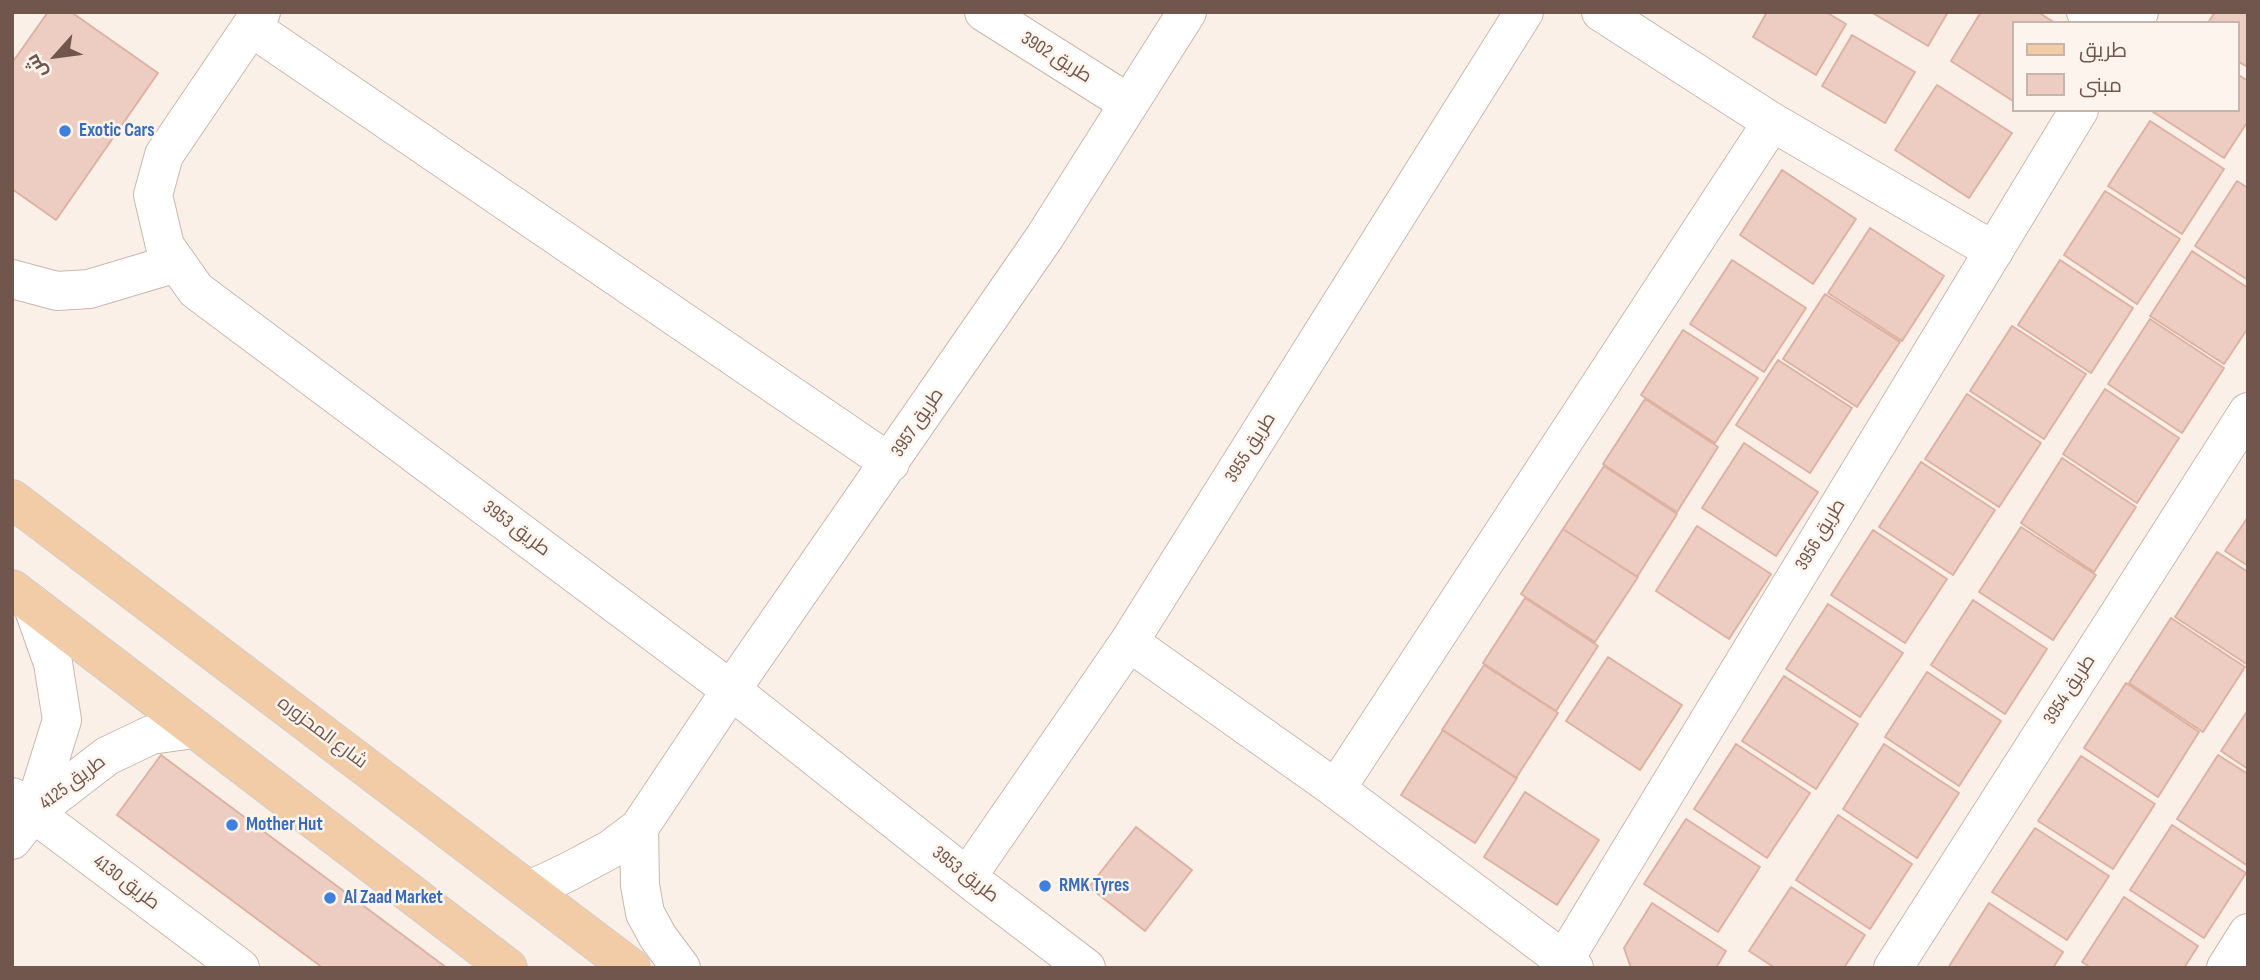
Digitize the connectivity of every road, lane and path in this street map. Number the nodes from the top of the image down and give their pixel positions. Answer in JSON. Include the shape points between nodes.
{"nodes":[{"id":1,"x":984,"y":12,"type":"edge"},
{"id":2,"x":1187,"y":12,"type":"edge"},
{"id":3,"x":1524,"y":12,"type":"edge"},
{"id":4,"x":1601,"y":12,"type":"edge"},
{"id":5,"x":256,"y":19,"type":"edge"},
{"id":6,"x":1128,"y":103,"type":"junction"},
{"id":7,"x":2078,"y":112,"type":"edge"},
{"id":8,"x":1772,"y":122,"type":"junction"},
{"id":9,"x":1994,"y":251,"type":"junction"},
{"id":10,"x":176,"y":262,"type":"junction"},
{"id":11,"x":12,"y":278,"type":"edge"},
{"id":12,"x":2248,"y":412,"type":"edge"},
{"id":13,"x":890,"y":463,"type":"junction"},
{"id":14,"x":12,"y":499,"type":"edge"},
{"id":15,"x":22,"y":597,"type":"edge"},
{"id":16,"x":1129,"y":642,"type":"junction"},
{"id":17,"x":731,"y":690,"type":"junction"},
{"id":18,"x":194,"y":729,"type":"junction"},
{"id":19,"x":1336,"y":789,"type":"junction"},
{"id":20,"x":19,"y":817,"type":"edge"},
{"id":21,"x":639,"y":828,"type":"junction"},
{"id":22,"x":967,"y":877,"type":"junction"},
{"id":23,"x":530,"y":890,"type":"junction"},
{"id":24,"x":2248,"y":933,"type":"edge"},
{"id":25,"x":1569,"y":964,"type":"edge"},
{"id":26,"x":240,"y":968,"type":"edge"},
{"id":27,"x":508,"y":968,"type":"edge"},
{"id":28,"x":631,"y":968,"type":"edge"},
{"id":29,"x":681,"y":968,"type":"edge"},
{"id":30,"x":1086,"y":968,"type":"edge"},
{"id":31,"x":1893,"y":968,"type":"edge"},
{"id":32,"x":2226,"y":968,"type":"edge"}],
"edges":[{"from":1,"to":6,"type":"street","name":"طريق 3902"},
{"from":2,"to":6,"type":"street","name":"طريق 3957"},
{"from":3,"to":16,"type":"street","name":"طريق 3955"},
{"from":4,"to":8,"type":"street"},
{"from":5,"to":10,"type":"street","name":"طريق 3953","via":[[164,155],[153,195],[165,246]]},
{"from":5,"to":13,"type":"street"},
{"from":6,"to":13,"type":"street","name":"طريق 3957","via":[[1044,238]]},
{"from":7,"to":9,"type":"street","name":"طريق 3956"},
{"from":8,"to":9,"type":"street"},
{"from":8,"to":19,"type":"street"},
{"from":9,"to":25,"type":"street","name":"طريق 3956"},
{"from":10,"to":11,"type":"street","via":[[89,289],[57,291]]},
{"from":10,"to":17,"type":"street","name":"طريق 3953","via":[[196,290]]},
{"from":12,"to":31,"type":"street","name":"طريق 3954"},
{"from":13,"to":17,"type":"street","name":"طريق 3957"},
{"from":14,"to":23,"type":"main road","name":"شارع المحزوره"},
{"from":15,"to":18,"type":"main road"},
{"from":15,"to":20,"type":"street","name":"طريق 4125","via":[[53,663],[62,720]]},
{"from":16,"to":19,"type":"street"},
{"from":16,"to":22,"type":"street","name":"طريق 3955"},
{"from":17,"to":21,"type":"street","name":"طريق 3957"},
{"from":17,"to":22,"type":"street","name":"طريق 3953"},
{"from":18,"to":20,"type":"street","name":"طريق 4125","via":[[151,735],[107,756]]},
{"from":18,"to":27,"type":"main road"},
{"from":19,"to":25,"type":"street"},
{"from":20,"to":26,"type":"street","name":"طريق 4130"},
{"from":21,"to":23,"type":"street","name":"طريق 3957","via":[[611,849]]},
{"from":21,"to":29,"type":"street","via":[[645,913]]},
{"from":22,"to":30,"type":"street","name":"طريق 3953"},
{"from":23,"to":28,"type":"main road","name":"شارع المحزوره"},
{"from":24,"to":32,"type":"street"}]}
